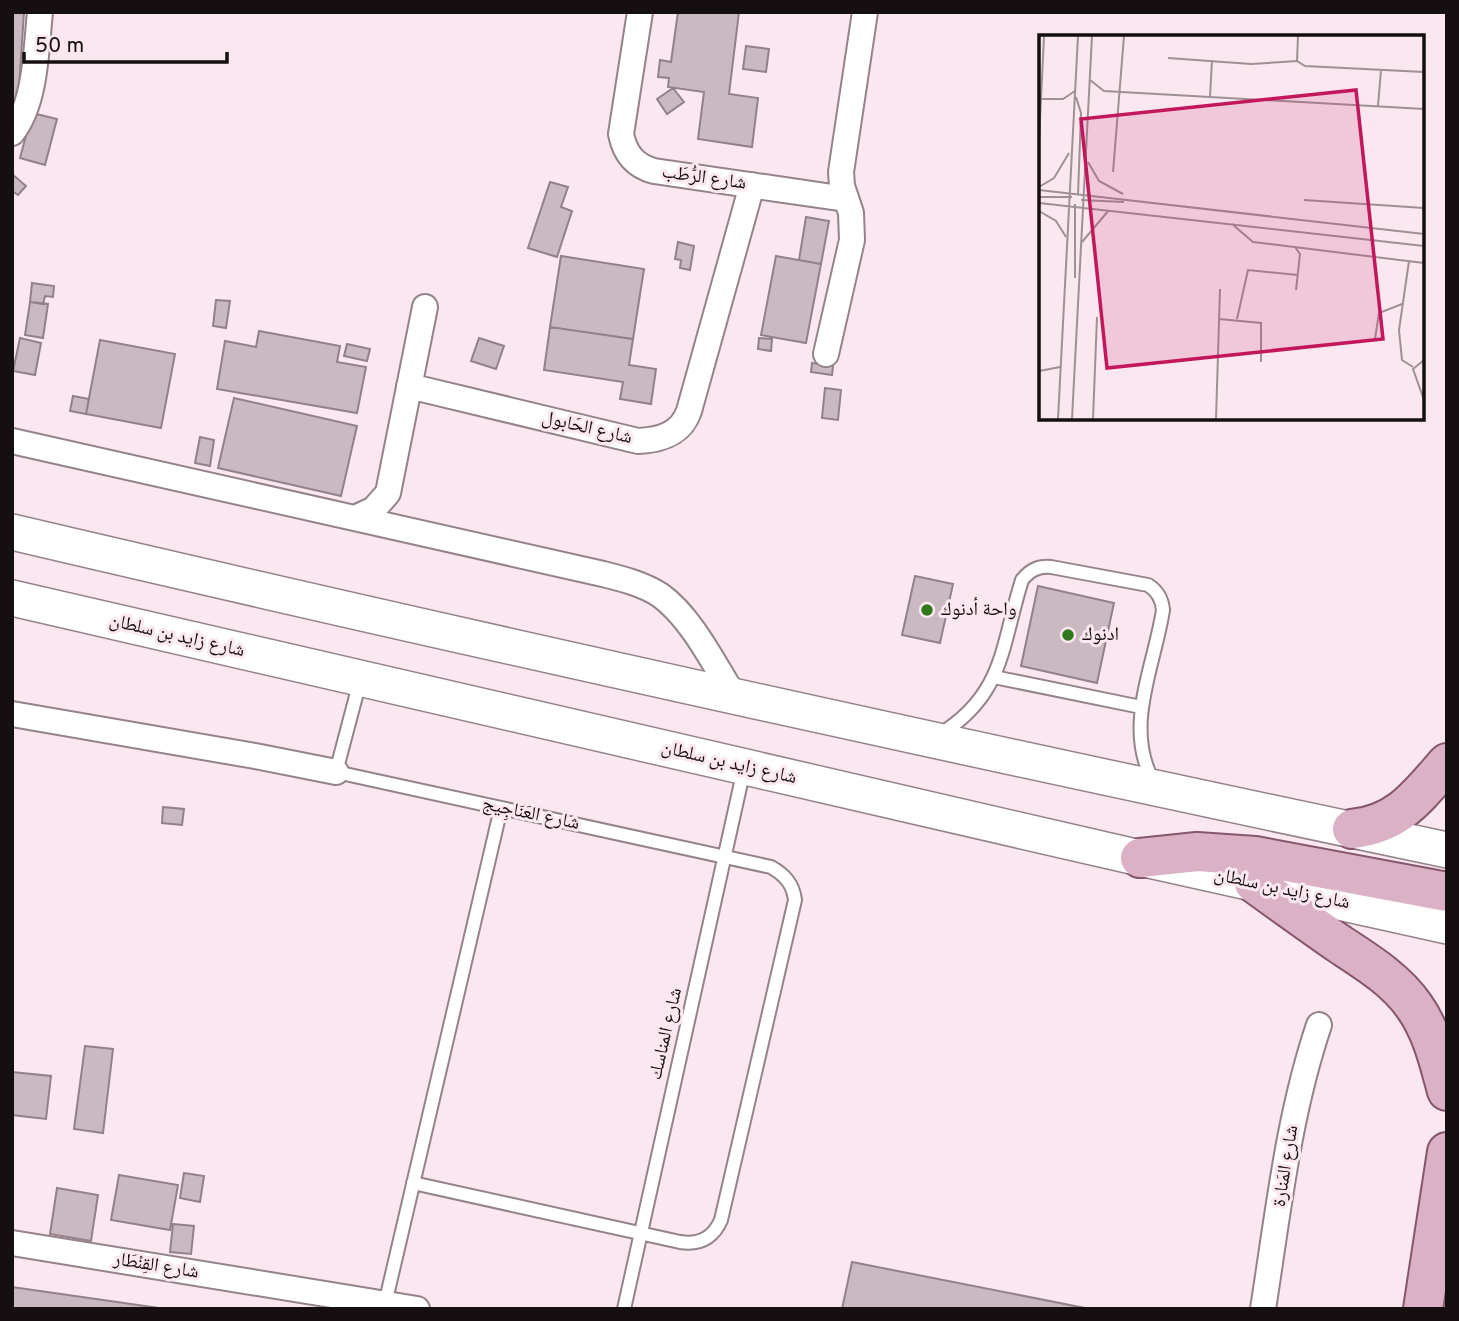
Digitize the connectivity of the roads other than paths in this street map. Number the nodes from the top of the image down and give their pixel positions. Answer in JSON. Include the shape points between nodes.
{"nodes":[{"id":1,"x":40,"y":12,"type":"edge"},
{"id":2,"x":640,"y":12,"type":"edge"},
{"id":3,"x":865,"y":12,"type":"edge"},
{"id":4,"x":12,"y":133,"type":"edge"},
{"id":5,"x":752,"y":185,"type":"junction"},
{"id":6,"x":846,"y":199,"type":"junction"},
{"id":7,"x":425,"y":307,"type":"dead end"},
{"id":8,"x":826,"y":354,"type":"dead end"},
{"id":9,"x":409,"y":386,"type":"junction"},
{"id":10,"x":12,"y":441,"type":"edge"},
{"id":11,"x":388,"y":493,"type":"junction"},
{"id":12,"x":355,"y":518,"type":"junction"},
{"id":13,"x":408,"y":530,"type":"junction"},
{"id":14,"x":12,"y":532,"type":"edge"},
{"id":15,"x":12,"y":598,"type":"edge"},
{"id":16,"x":994,"y":677,"type":"junction"},
{"id":17,"x":361,"y":679,"type":"junction"},
{"id":18,"x":734,"y":696,"type":"junction"},
{"id":19,"x":1141,"y":707,"type":"junction"},
{"id":20,"x":12,"y":714,"type":"edge"},
{"id":21,"x":932,"y":739,"type":"junction"},
{"id":22,"x":1447,"y":762,"type":"edge"},
{"id":23,"x":745,"y":767,"type":"junction"},
{"id":24,"x":336,"y":772,"type":"junction"},
{"id":25,"x":1157,"y":789,"type":"junction"},
{"id":26,"x":501,"y":808,"type":"junction"},
{"id":27,"x":1352,"y":830,"type":"junction"},
{"id":28,"x":1447,"y":850,"type":"edge"},
{"id":29,"x":725,"y":857,"type":"junction"},
{"id":30,"x":1140,"y":858,"type":"junction"},
{"id":31,"x":1254,"y":883,"type":"junction"},
{"id":32,"x":1447,"y":892,"type":"edge"},
{"id":33,"x":1447,"y":926,"type":"edge"},
{"id":34,"x":1319,"y":1025,"type":"dead end"},
{"id":35,"x":1447,"y":1090,"type":"edge"},
{"id":36,"x":1447,"y":1152,"type":"edge"},
{"id":37,"x":413,"y":1183,"type":"junction"},
{"id":38,"x":641,"y":1233,"type":"junction"},
{"id":39,"x":12,"y":1243,"type":"edge"},
{"id":40,"x":299,"y":1299,"type":"edge"},
{"id":41,"x":385,"y":1304,"type":"junction"},
{"id":42,"x":417,"y":1309,"type":"edge"},
{"id":43,"x":624,"y":1309,"type":"edge"},
{"id":44,"x":1263,"y":1309,"type":"edge"},
{"id":45,"x":1423,"y":1309,"type":"edge"}],
"edges":[{"from":1,"to":4,"type":"street","via":[[30,97]]},
{"from":2,"to":5,"type":"street","name":"شارع الرُّطَب","via":[[621,134],[629,156],[645,169]]},
{"from":3,"to":6,"type":"street","via":[[841,172]]},
{"from":5,"to":6,"type":"street","name":"شارع الرُّطَب"},
{"from":5,"to":9,"type":"street","name":"شارع الحَابول","via":[[690,411],[686,421],[667,436],[638,441]]},
{"from":6,"to":8,"type":"street","via":[[852,240]]},
{"from":7,"to":9,"type":"street"},
{"from":9,"to":11,"type":"street"},
{"from":10,"to":12,"type":"street"},
{"from":11,"to":12,"type":"street","via":[[373,509]]},
{"from":11,"to":13,"type":"street"},
{"from":12,"to":13,"type":"street"},
{"from":13,"to":18,"type":"street","via":[[603,574],[659,594],[683,617]]},
{"from":14,"to":18,"type":"main road"},
{"from":15,"to":17,"type":"main road","name":"شارع زايد بن سلطان"},
{"from":16,"to":19,"type":"lane"},
{"from":16,"to":19,"type":"lane","via":[[1022,580],[1034,568],[1148,585],[1163,602],[1163,610]]},
{"from":16,"to":21,"type":"lane","via":[[968,713]]},
{"from":17,"to":23,"type":"main road","name":"شارع زايد بن سلطان"},
{"from":17,"to":24,"type":"lane"},
{"from":18,"to":21,"type":"main road"},
{"from":19,"to":25,"type":"lane","via":[[1141,750]]},
{"from":20,"to":24,"type":"street","name":"شارع العَنَاجِيج"},
{"from":21,"to":25,"type":"main road"},
{"from":22,"to":27,"type":"main road","via":[[1400,812],[1369,828]]},
{"from":23,"to":29,"type":"lane","name":"شارع المناسك"},
{"from":23,"to":30,"type":"main road","name":"شارع زايد بن سلطان"},
{"from":24,"to":26,"type":"lane","name":"شارع العَنَاجِيج"},
{"from":25,"to":27,"type":"main road"},
{"from":26,"to":29,"type":"lane","name":"شارع العَنَاجِيج"},
{"from":26,"to":37,"type":"lane"},
{"from":27,"to":28,"type":"main road"},
{"from":29,"to":38,"type":"lane","name":"شارع المناسك"},
{"from":29,"to":38,"type":"lane","name":"شارع العَنَاجِيج","via":[[781,873],[794,890],[794,910],[718,1227],[708,1238],[690,1243]]},
{"from":30,"to":31,"type":"main road","name":"شارع زايد بن سلطان"},
{"from":30,"to":32,"type":"main road","via":[[1197,852],[1255,856]]},
{"from":31,"to":33,"type":"main road","name":"شارع زايد بن سلطان"},
{"from":31,"to":35,"type":"main road","via":[[1399,988],[1427,1027]]},
{"from":34,"to":44,"type":"street","name":"شارع المَنارة","via":[[1292,1124]]},
{"from":36,"to":45,"type":"main road"},
{"from":37,"to":38,"type":"lane","name":"شارع العَنَاجِيج"},
{"from":37,"to":41,"type":"lane"},
{"from":38,"to":43,"type":"lane","name":"شارع المناسك"},
{"from":39,"to":40,"type":"street","name":"شارع القِنْطَار"},
{"from":40,"to":41,"type":"street","name":"شارع القِنْطَار"},
{"from":41,"to":42,"type":"street","name":"شارع القِنْطَار"}]}
